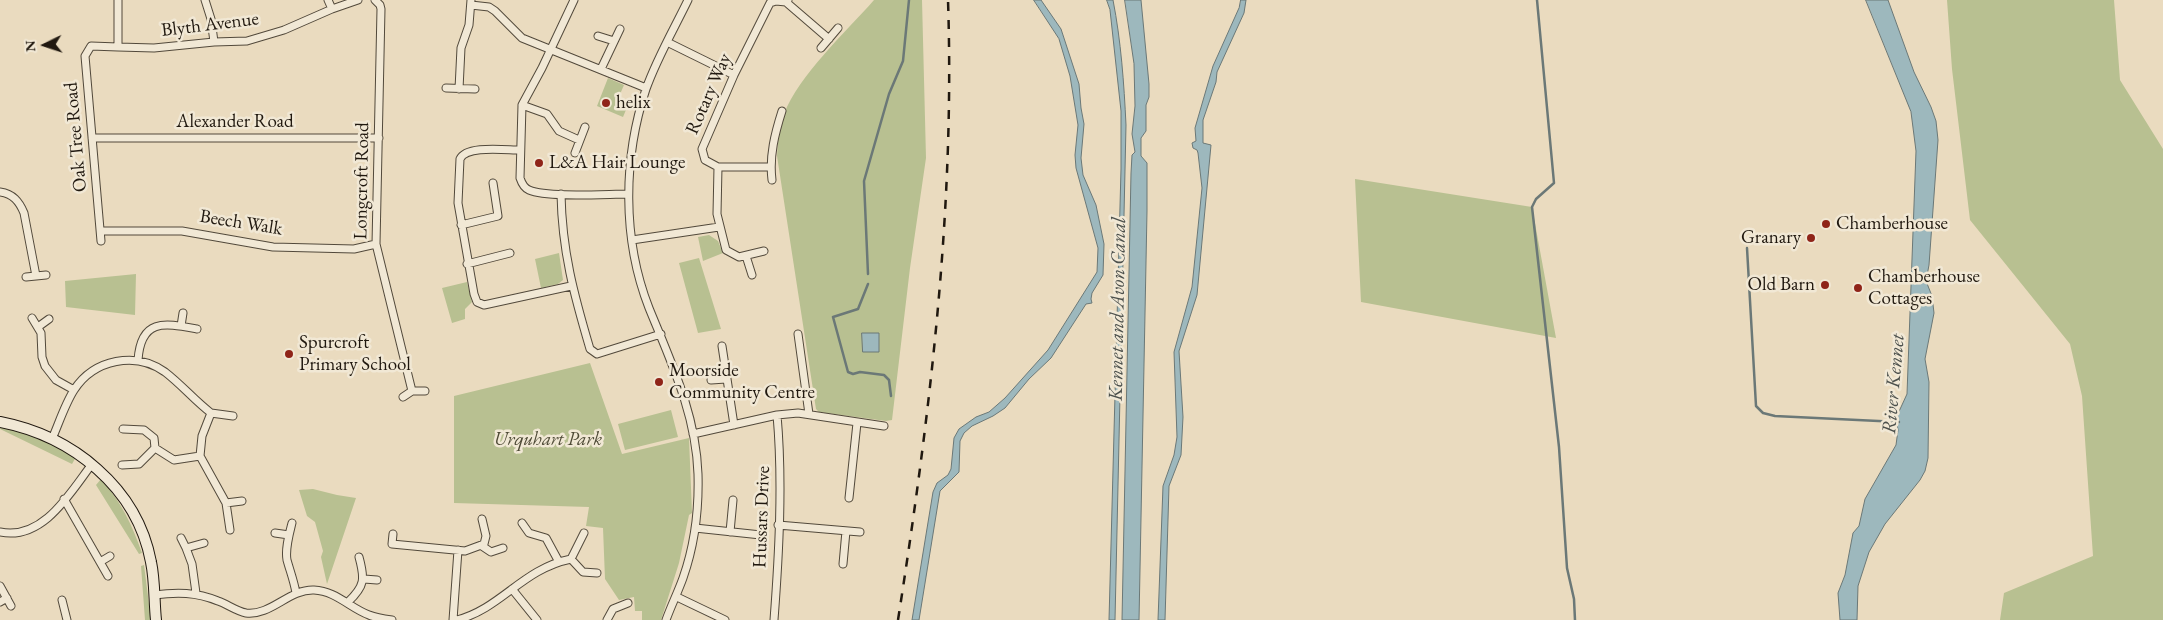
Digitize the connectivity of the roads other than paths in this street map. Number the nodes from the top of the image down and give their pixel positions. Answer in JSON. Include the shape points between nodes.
{"nodes":[{"id":1,"x":118,"y":0,"type":"edge"},
{"id":2,"x":206,"y":0,"type":"edge"},
{"id":3,"x":328,"y":0,"type":"edge"},
{"id":4,"x":358,"y":0,"type":"edge"},
{"id":5,"x":375,"y":0,"type":"edge"},
{"id":6,"x":574,"y":0,"type":"edge"},
{"id":7,"x":688,"y":0,"type":"edge"},
{"id":8,"x":787,"y":1,"type":"edge"},
{"id":9,"x":471,"y":3,"type":"edge"},
{"id":10,"x":332,"y":10,"type":"junction"},
{"id":11,"x":838,"y":28,"type":"dead end"},
{"id":12,"x":620,"y":29,"type":"dead end"},
{"id":13,"x":598,"y":36,"type":"dead end"},
{"id":14,"x":829,"y":39,"type":"junction"},
{"id":15,"x":614,"y":41,"type":"junction"},
{"id":16,"x":214,"y":42,"type":"junction"},
{"id":17,"x":667,"y":42,"type":"junction"},
{"id":18,"x":118,"y":47,"type":"junction"},
{"id":19,"x":821,"y":48,"type":"dead end"},
{"id":20,"x":550,"y":49,"type":"junction"},
{"id":21,"x":602,"y":70,"type":"junction"},
{"id":22,"x":734,"y":75,"type":"junction"},
{"id":23,"x":446,"y":88,"type":"dead end"},
{"id":24,"x":646,"y":88,"type":"junction"},
{"id":25,"x":459,"y":89,"type":"junction"},
{"id":26,"x":475,"y":89,"type":"dead end"},
{"id":27,"x":522,"y":105,"type":"junction"},
{"id":28,"x":782,"y":111,"type":"dead end"},
{"id":29,"x":585,"y":127,"type":"dead end"},
{"id":30,"x":92,"y":138,"type":"junction"},
{"id":31,"x":379,"y":138,"type":"junction"},
{"id":32,"x":580,"y":140,"type":"junction"},
{"id":33,"x":520,"y":150,"type":"junction"},
{"id":34,"x":575,"y":153,"type":"dead end"},
{"id":35,"x":718,"y":167,"type":"junction"},
{"id":36,"x":770,"y":167,"type":"junction"},
{"id":37,"x":772,"y":180,"type":"dead end"},
{"id":38,"x":493,"y":183,"type":"dead end"},
{"id":39,"x":0,"y":192,"type":"edge"},
{"id":40,"x":561,"y":194,"type":"junction"},
{"id":41,"x":628,"y":194,"type":"junction"},
{"id":42,"x":461,"y":226,"type":"junction"},
{"id":43,"x":720,"y":227,"type":"junction"},
{"id":44,"x":100,"y":231,"type":"junction"},
{"id":45,"x":632,"y":240,"type":"junction"},
{"id":46,"x":101,"y":241,"type":"dead end"},
{"id":47,"x":376,"y":244,"type":"junction"},
{"id":48,"x":764,"y":251,"type":"dead end"},
{"id":49,"x":510,"y":253,"type":"dead end"},
{"id":50,"x":746,"y":256,"type":"junction"},
{"id":51,"x":468,"y":264,"type":"junction"},
{"id":52,"x":46,"y":275,"type":"dead end"},
{"id":53,"x":752,"y":275,"type":"dead end"},
{"id":54,"x":36,"y":276,"type":"junction"},
{"id":55,"x":26,"y":277,"type":"dead end"},
{"id":56,"x":571,"y":286,"type":"junction"},
{"id":57,"x":183,"y":313,"type":"dead end"},
{"id":58,"x":32,"y":318,"type":"dead end"},
{"id":59,"x":48,"y":319,"type":"dead end"},
{"id":60,"x":181,"y":326,"type":"junction"},
{"id":61,"x":38,"y":327,"type":"junction"},
{"id":62,"x":197,"y":329,"type":"dead end"},
{"id":63,"x":661,"y":334,"type":"junction"},
{"id":64,"x":798,"y":334,"type":"dead end"},
{"id":65,"x":722,"y":346,"type":"dead end"},
{"id":66,"x":138,"y":360,"type":"junction"},
{"id":67,"x":726,"y":379,"type":"junction"},
{"id":68,"x":711,"y":380,"type":"dead end"},
{"id":69,"x":74,"y":390,"type":"junction"},
{"id":70,"x":412,"y":391,"type":"junction"},
{"id":71,"x":425,"y":391,"type":"dead end"},
{"id":72,"x":403,"y":397,"type":"dead end"},
{"id":73,"x":211,"y":413,"type":"junction"},
{"id":74,"x":809,"y":414,"type":"junction"},
{"id":75,"x":777,"y":415,"type":"junction"},
{"id":76,"x":233,"y":416,"type":"dead end"},
{"id":77,"x":0,"y":422,"type":"edge"},
{"id":78,"x":857,"y":423,"type":"junction"},
{"id":79,"x":734,"y":425,"type":"junction"},
{"id":80,"x":884,"y":426,"type":"dead end"},
{"id":81,"x":122,"y":429,"type":"dead end"},
{"id":82,"x":693,"y":434,"type":"junction"},
{"id":83,"x":52,"y":439,"type":"junction"},
{"id":84,"x":155,"y":448,"type":"junction"},
{"id":85,"x":200,"y":456,"type":"junction"},
{"id":86,"x":92,"y":464,"type":"junction"},
{"id":87,"x":122,"y":465,"type":"dead end"},
{"id":88,"x":849,"y":498,"type":"dead end"},
{"id":89,"x":64,"y":499,"type":"junction"},
{"id":90,"x":733,"y":500,"type":"dead end"},
{"id":91,"x":242,"y":501,"type":"dead end"},
{"id":92,"x":226,"y":504,"type":"junction"},
{"id":93,"x":482,"y":519,"type":"dead end"},
{"id":94,"x":292,"y":523,"type":"dead end"},
{"id":95,"x":522,"y":523,"type":"dead end"},
{"id":96,"x":778,"y":525,"type":"junction"},
{"id":97,"x":695,"y":528,"type":"junction"},
{"id":98,"x":230,"y":530,"type":"dead end"},
{"id":99,"x":846,"y":531,"type":"junction"},
{"id":100,"x":0,"y":532,"type":"edge"},
{"id":101,"x":276,"y":532,"type":"dead end"},
{"id":102,"x":730,"y":532,"type":"junction"},
{"id":103,"x":860,"y":532,"type":"dead end"},
{"id":104,"x":584,"y":533,"type":"dead end"},
{"id":105,"x":289,"y":534,"type":"junction"},
{"id":106,"x":393,"y":534,"type":"dead end"},
{"id":107,"x":761,"y":535,"type":"dead end"},
{"id":108,"x":181,"y":538,"type":"dead end"},
{"id":109,"x":204,"y":543,"type":"dead end"},
{"id":110,"x":482,"y":546,"type":"junction"},
{"id":111,"x":186,"y":548,"type":"junction"},
{"id":112,"x":503,"y":548,"type":"dead end"},
{"id":113,"x":458,"y":550,"type":"junction"},
{"id":114,"x":110,"y":556,"type":"dead end"},
{"id":115,"x":359,"y":557,"type":"dead end"},
{"id":116,"x":571,"y":560,"type":"junction"},
{"id":117,"x":100,"y":562,"type":"junction"},
{"id":118,"x":559,"y":562,"type":"junction"},
{"id":119,"x":843,"y":564,"type":"dead end"},
{"id":120,"x":597,"y":572,"type":"dead end"},
{"id":121,"x":108,"y":576,"type":"dead end"},
{"id":122,"x":364,"y":579,"type":"junction"},
{"id":123,"x":377,"y":580,"type":"dead end"},
{"id":124,"x":0,"y":586,"type":"edge"},
{"id":125,"x":512,"y":589,"type":"junction"},
{"id":126,"x":296,"y":592,"type":"junction"},
{"id":127,"x":196,"y":594,"type":"junction"},
{"id":128,"x":154,"y":595,"type":"junction"},
{"id":129,"x":677,"y":597,"type":"junction"},
{"id":130,"x":4,"y":600,"type":"edge"},
{"id":131,"x":62,"y":600,"type":"dead end"},
{"id":132,"x":348,"y":602,"type":"junction"},
{"id":133,"x":628,"y":603,"type":"dead end"},
{"id":134,"x":11,"y":606,"type":"dead end"},
{"id":135,"x":67,"y":620,"type":"edge"},
{"id":136,"x":156,"y":620,"type":"edge"},
{"id":137,"x":392,"y":620,"type":"edge"},
{"id":138,"x":455,"y":620,"type":"edge"},
{"id":139,"x":537,"y":620,"type":"edge"},
{"id":140,"x":607,"y":620,"type":"edge"},
{"id":141,"x":666,"y":620,"type":"edge"},
{"id":142,"x":724,"y":620,"type":"edge"},
{"id":143,"x":774,"y":620,"type":"edge"}],
"edges":[{"from":1,"to":18,"type":"street"},
{"from":2,"to":16,"type":"street"},
{"from":3,"to":10,"type":"street"},
{"from":4,"to":10,"type":"street"},
{"from":5,"to":31,"type":"street","name":"Longcroft Road","via":[[381,10]]},
{"from":6,"to":20,"type":"street"},
{"from":7,"to":17,"type":"street"},
{"from":8,"to":14,"type":"street"},
{"from":8,"to":22,"type":"street","name":"Rotary Way","via":[[770,4]]},
{"from":9,"to":20,"type":"street","via":[[489,7],[522,38]]},
{"from":9,"to":25,"type":"street","via":[[461,53]]},
{"from":10,"to":16,"type":"street","name":"Blyth Avenue","via":[[247,41]]},
{"from":11,"to":14,"type":"street"},
{"from":12,"to":15,"type":"street"},
{"from":13,"to":15,"type":"street"},
{"from":14,"to":19,"type":"street"},
{"from":15,"to":21,"type":"street"},
{"from":16,"to":18,"type":"street","name":"Blyth Avenue","via":[[154,48]]},
{"from":17,"to":22,"type":"street"},
{"from":17,"to":24,"type":"street"},
{"from":18,"to":30,"type":"street","name":"Oak Tree Road","via":[[91,46],[86,53]]},
{"from":20,"to":21,"type":"street"},
{"from":20,"to":27,"type":"street"},
{"from":21,"to":24,"type":"street"},
{"from":22,"to":35,"type":"street","name":"Rotary Way","via":[[702,149],[705,160]]},
{"from":23,"to":25,"type":"street"},
{"from":24,"to":41,"type":"street","via":[[633,140]]},
{"from":25,"to":26,"type":"street"},
{"from":27,"to":32,"type":"street","via":[[548,114],[559,131]]},
{"from":27,"to":33,"type":"street"},
{"from":28,"to":36,"type":"street"},
{"from":29,"to":32,"type":"street"},
{"from":30,"to":31,"type":"street","name":"Alexander Road"},
{"from":30,"to":44,"type":"street","name":"Oak Tree Road"},
{"from":31,"to":47,"type":"street","name":"Longcroft Road"},
{"from":32,"to":34,"type":"street"},
{"from":33,"to":40,"type":"street","via":[[522,185],[531,191]]},
{"from":33,"to":42,"type":"street","via":[[469,150],[462,154],[458,185]]},
{"from":35,"to":36,"type":"street"},
{"from":35,"to":43,"type":"street","via":[[716,200]]},
{"from":36,"to":37,"type":"street"},
{"from":38,"to":42,"type":"street","via":[[498,216]]},
{"from":39,"to":54,"type":"street","via":[[14,197],[24,213]]},
{"from":40,"to":41,"type":"street"},
{"from":40,"to":56,"type":"street","via":[[563,240]]},
{"from":41,"to":45,"type":"street"},
{"from":42,"to":51,"type":"street"},
{"from":43,"to":45,"type":"street"},
{"from":43,"to":50,"type":"street","via":[[726,250],[736,256]]},
{"from":44,"to":46,"type":"street","name":"Oak Tree Road"},
{"from":44,"to":47,"type":"street","name":"Beech Walk","via":[[182,231],[273,247],[354,249]]},
{"from":45,"to":63,"type":"street","via":[[642,286]]},
{"from":47,"to":70,"type":"street","name":"Longcroft Road"},
{"from":48,"to":50,"type":"street"},
{"from":49,"to":51,"type":"street"},
{"from":50,"to":53,"type":"street"},
{"from":51,"to":56,"type":"street","via":[[474,294],[480,304]]},
{"from":52,"to":54,"type":"street"},
{"from":54,"to":55,"type":"street"},
{"from":56,"to":63,"type":"street","via":[[592,352],[597,354],[618,349]]},
{"from":57,"to":60,"type":"street"},
{"from":58,"to":61,"type":"street"},
{"from":59,"to":61,"type":"street"},
{"from":60,"to":62,"type":"street"},
{"from":60,"to":66,"type":"street","via":[[168,324],[149,329],[142,339]]},
{"from":61,"to":69,"type":"street","via":[[45,366],[56,380]]},
{"from":63,"to":82,"type":"street","via":[[686,400]]},
{"from":64,"to":74,"type":"street"},
{"from":65,"to":67,"type":"street"},
{"from":66,"to":69,"type":"street","via":[[106,364],[81,380]]},
{"from":66,"to":73,"type":"street","via":[[166,373]]},
{"from":67,"to":68,"type":"street"},
{"from":67,"to":79,"type":"street"},
{"from":69,"to":83,"type":"street"},
{"from":70,"to":71,"type":"street"},
{"from":70,"to":72,"type":"street"},
{"from":73,"to":76,"type":"street"},
{"from":73,"to":85,"type":"street","via":[[202,436]]},
{"from":74,"to":75,"type":"street"},
{"from":74,"to":78,"type":"street"},
{"from":75,"to":79,"type":"street"},
{"from":75,"to":96,"type":"street","name":"Hussars Drive","via":[[780,450]]},
{"from":77,"to":83,"type":"street"},
{"from":78,"to":80,"type":"street"},
{"from":78,"to":88,"type":"street"},
{"from":79,"to":82,"type":"street"},
{"from":81,"to":84,"type":"street","via":[[144,430],[154,438]]},
{"from":82,"to":97,"type":"street","via":[[698,473]]},
{"from":83,"to":86,"type":"street"},
{"from":84,"to":85,"type":"street","via":[[174,460]]},
{"from":84,"to":87,"type":"street","via":[[139,464]]},
{"from":85,"to":92,"type":"street"},
{"from":86,"to":89,"type":"street"},
{"from":86,"to":128,"type":"street","via":[[110,479],[138,524],[151,563]]},
{"from":89,"to":100,"type":"street","via":[[30,530],[19,534]]},
{"from":89,"to":117,"type":"street"},
{"from":90,"to":102,"type":"street"},
{"from":91,"to":92,"type":"street"},
{"from":92,"to":98,"type":"street"},
{"from":93,"to":110,"type":"street","via":[[486,536]]},
{"from":94,"to":105,"type":"street"},
{"from":95,"to":118,"type":"street","via":[[529,533],[546,538]]},
{"from":96,"to":99,"type":"street"},
{"from":96,"to":143,"type":"street","name":"Hussars Drive"},
{"from":97,"to":102,"type":"street"},
{"from":97,"to":129,"type":"street"},
{"from":99,"to":103,"type":"street"},
{"from":99,"to":119,"type":"street"},
{"from":101,"to":105,"type":"street"},
{"from":102,"to":107,"type":"street"},
{"from":104,"to":116,"type":"street"},
{"from":105,"to":126,"type":"street","via":[[288,561]]},
{"from":106,"to":113,"type":"street","via":[[392,544]]},
{"from":108,"to":111,"type":"street"},
{"from":109,"to":111,"type":"street"},
{"from":110,"to":112,"type":"street","via":[[491,552]]},
{"from":110,"to":113,"type":"street"},
{"from":111,"to":127,"type":"street"},
{"from":113,"to":138,"type":"street"},
{"from":114,"to":117,"type":"street"},
{"from":115,"to":122,"type":"street"},
{"from":116,"to":118,"type":"street"},
{"from":116,"to":120,"type":"street","via":[[584,572]]},
{"from":117,"to":121,"type":"street"},
{"from":118,"to":125,"type":"street","via":[[528,576]]},
{"from":122,"to":123,"type":"street"},
{"from":122,"to":132,"type":"street"},
{"from":124,"to":130,"type":"street"},
{"from":125,"to":138,"type":"street","via":[[470,616]]},
{"from":125,"to":139,"type":"street"},
{"from":126,"to":127,"type":"street","via":[[254,613]]},
{"from":126,"to":132,"type":"street","via":[[315,590]]},
{"from":127,"to":128,"type":"street"},
{"from":128,"to":136,"type":"street"},
{"from":129,"to":141,"type":"street"},
{"from":129,"to":142,"type":"street"},
{"from":130,"to":134,"type":"street"},
{"from":131,"to":135,"type":"street"},
{"from":132,"to":137,"type":"street","via":[[369,615]]},
{"from":133,"to":140,"type":"street","via":[[613,609]]}]}
